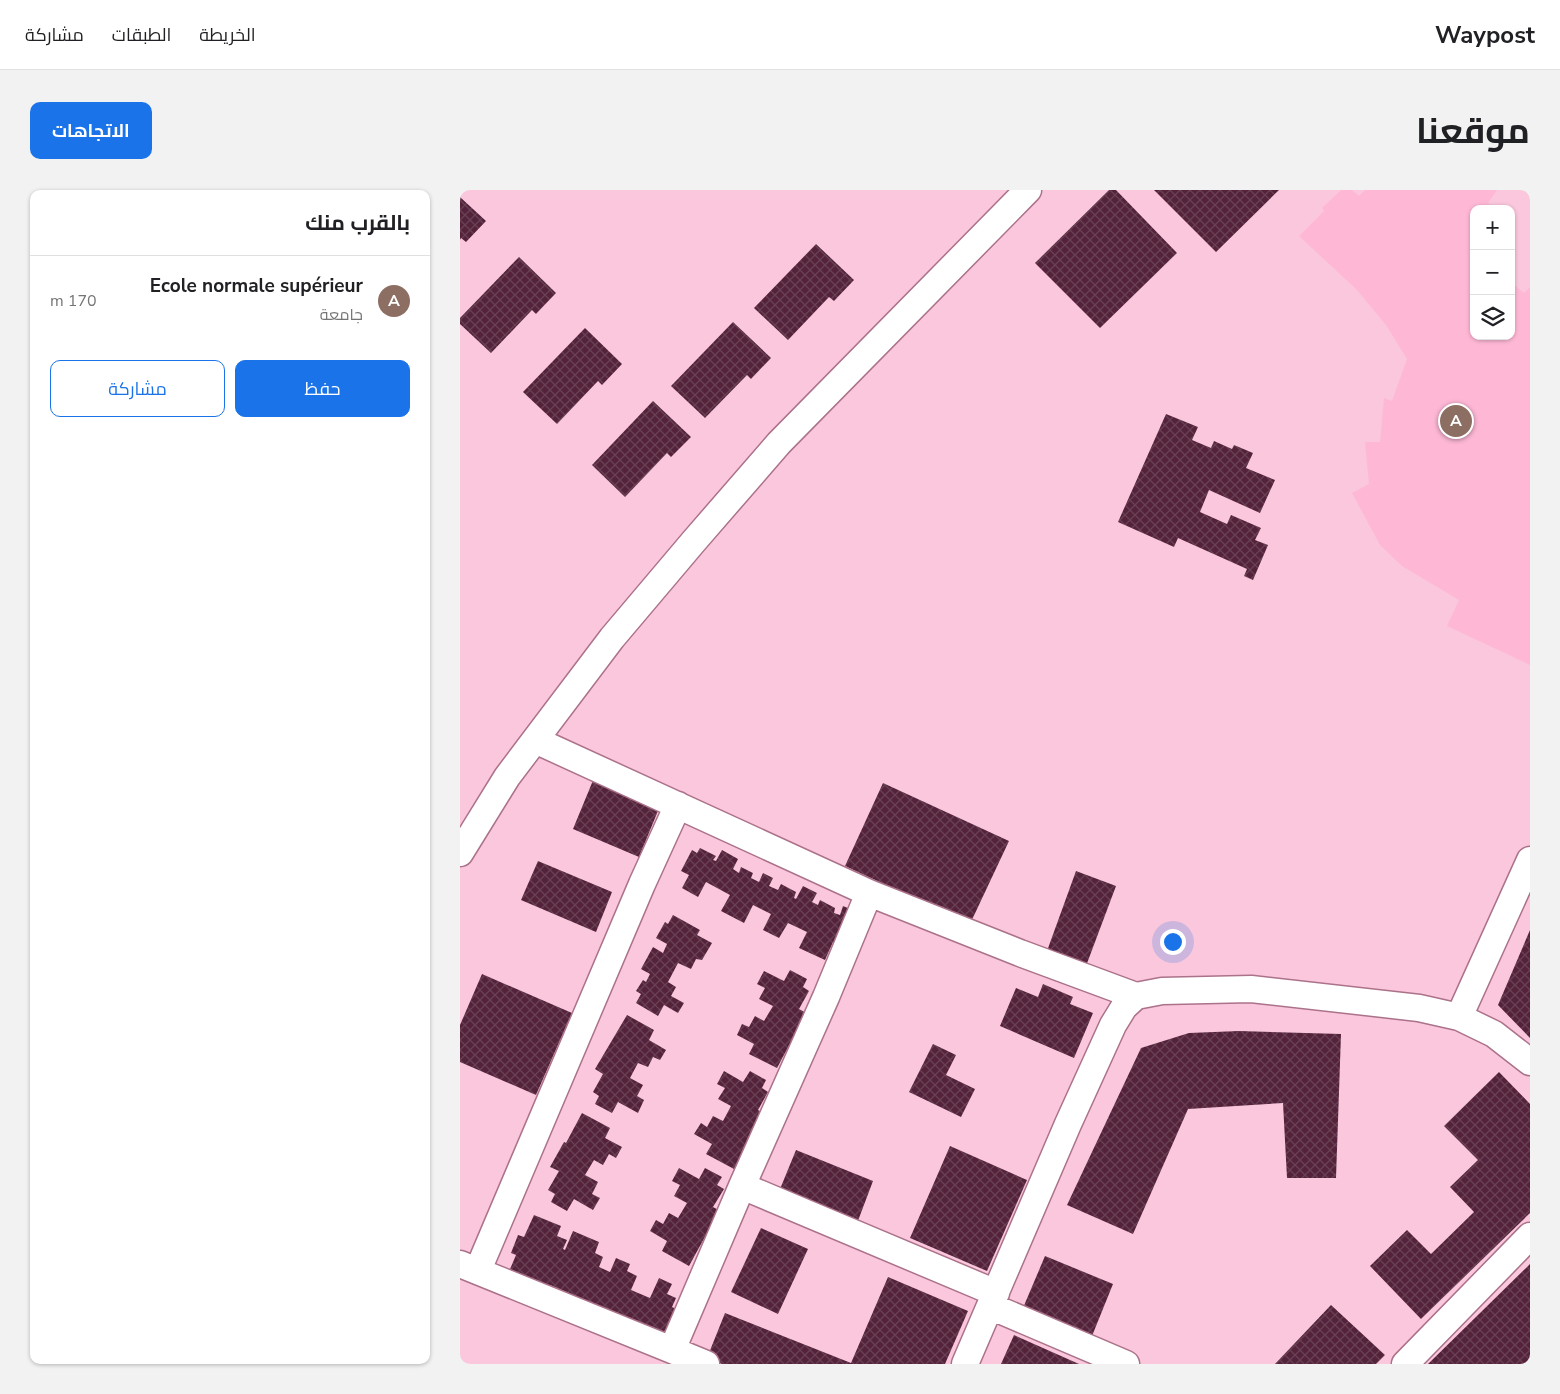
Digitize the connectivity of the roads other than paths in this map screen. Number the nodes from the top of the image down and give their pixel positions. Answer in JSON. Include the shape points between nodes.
{"nodes":[{"id":1,"x":1028,"y":190,"type":"edge"},
{"id":2,"x":535,"y":740,"type":"junction"},
{"id":3,"x":678,"y":805,"type":"junction"},
{"id":4,"x":460,"y":853,"type":"edge"},
{"id":5,"x":1530,"y":860,"type":"edge"},
{"id":6,"x":869,"y":893,"type":"junction"},
{"id":7,"x":1136,"y":996,"type":"junction"},
{"id":8,"x":1459,"y":1018,"type":"junction"},
{"id":9,"x":1530,"y":1062,"type":"edge"},
{"id":10,"x":742,"y":1186,"type":"junction"},
{"id":11,"x":1530,"y":1236,"type":"edge"},
{"id":12,"x":469,"y":1267,"type":"edge"},
{"id":13,"x":993,"y":1299,"type":"junction"},
{"id":14,"x":672,"y":1350,"type":"junction"},
{"id":15,"x":706,"y":1364,"type":"edge"},
{"id":16,"x":965,"y":1364,"type":"edge"},
{"id":17,"x":1126,"y":1364,"type":"edge"},
{"id":18,"x":1405,"y":1364,"type":"edge"}],
"edges":[{"from":1,"to":2,"type":"street","via":[[778,444],[612,638]]},
{"from":2,"to":3,"type":"street"},
{"from":2,"to":4,"type":"street","via":[[507,777]]},
{"from":3,"to":6,"type":"street"},
{"from":3,"to":12,"type":"street"},
{"from":5,"to":8,"type":"street"},
{"from":6,"to":7,"type":"street"},
{"from":6,"to":10,"type":"street"},
{"from":7,"to":8,"type":"street","via":[[1162,991],[1251,989],[1419,1008]]},
{"from":7,"to":13,"type":"street","via":[[1124,1007],[1113,1025]]},
{"from":8,"to":9,"type":"street","via":[[1494,1034]]},
{"from":10,"to":13,"type":"street"},
{"from":10,"to":14,"type":"street"},
{"from":11,"to":18,"type":"street"},
{"from":12,"to":14,"type":"street"},
{"from":13,"to":16,"type":"street"},
{"from":13,"to":17,"type":"street"},
{"from":14,"to":15,"type":"street"}]}
